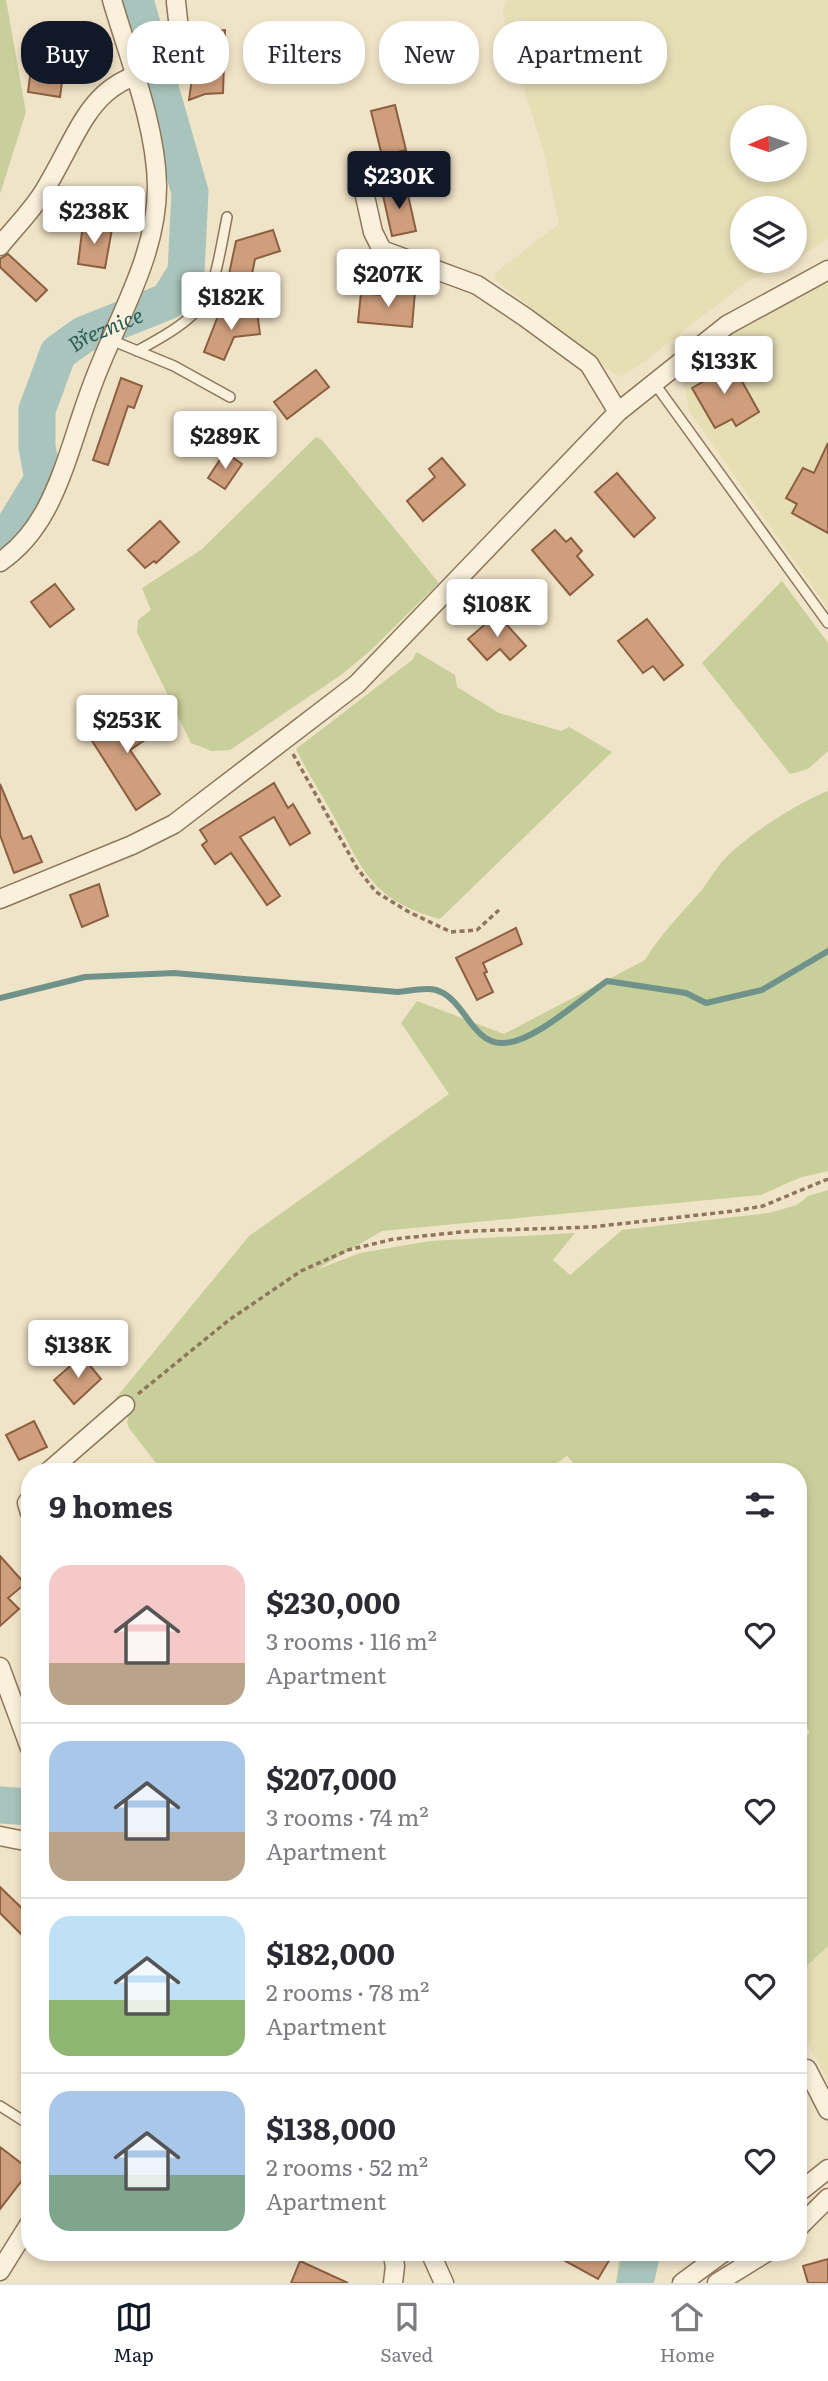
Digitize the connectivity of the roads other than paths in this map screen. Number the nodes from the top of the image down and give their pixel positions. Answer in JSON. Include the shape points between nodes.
{"nodes":[{"id":1,"x":112,"y":0,"type":"edge"},
{"id":2,"x":176,"y":2,"type":"dead end"},
{"id":3,"x":178,"y":21,"type":"edge"},
{"id":4,"x":127,"y":38,"type":"edge"},
{"id":5,"x":127,"y":80,"type":"edge"},
{"id":6,"x":143,"y":84,"type":"edge"},
{"id":7,"x":362,"y":183,"type":"dead end"},
{"id":8,"x":227,"y":217,"type":"dead end"},
{"id":9,"x":0,"y":246,"type":"edge"},
{"id":10,"x":828,"y":270,"type":"edge"},
{"id":11,"x":113,"y":333,"type":"junction"},
{"id":12,"x":137,"y":351,"type":"junction"},
{"id":13,"x":655,"y":384,"type":"junction"},
{"id":14,"x":230,"y":397,"type":"dead end"},
{"id":15,"x":618,"y":412,"type":"junction"},
{"id":16,"x":0,"y":562,"type":"edge"},
{"id":17,"x":828,"y":622,"type":"edge"},
{"id":18,"x":0,"y":900,"type":"edge"},
{"id":19,"x":125,"y":1405,"type":"road end"},
{"id":20,"x":58,"y":1463,"type":"edge"},
{"id":21,"x":0,"y":1667,"type":"edge"},
{"id":22,"x":21,"y":1724,"type":"edge"},
{"id":23,"x":0,"y":1836,"type":"edge"},
{"id":24,"x":21,"y":1840,"type":"edge"},
{"id":25,"x":807,"y":2069,"type":"dead end"},
{"id":26,"x":0,"y":2106,"type":"edge"},
{"id":27,"x":828,"y":2110,"type":"edge"},
{"id":28,"x":21,"y":2119,"type":"edge"},
{"id":29,"x":828,"y":2169,"type":"edge"},
{"id":30,"x":807,"y":2186,"type":"edge"},
{"id":31,"x":828,"y":2199,"type":"edge"},
{"id":32,"x":807,"y":2219,"type":"edge"},
{"id":33,"x":21,"y":2237,"type":"edge"},
{"id":34,"x":394,"y":2261,"type":"edge"},
{"id":35,"x":434,"y":2261,"type":"edge"},
{"id":36,"x":712,"y":2261,"type":"edge"},
{"id":37,"x":752,"y":2261,"type":"edge"},
{"id":38,"x":0,"y":2271,"type":"edge"},
{"id":39,"x":393,"y":2283,"type":"edge"},
{"id":40,"x":444,"y":2283,"type":"edge"},
{"id":41,"x":682,"y":2283,"type":"edge"},
{"id":42,"x":717,"y":2283,"type":"edge"}],
"edges":[{"from":1,"to":4,"type":"street"},
{"from":2,"to":3,"type":"street"},
{"from":5,"to":9,"type":"street","via":[[113,85],[90,107],[46,189]]},
{"from":6,"to":11,"type":"street","via":[[157,188],[150,239]]},
{"from":7,"to":15,"type":"street","via":[[382,250],[477,285],[525,317],[589,364]]},
{"from":8,"to":12,"type":"lane","via":[[212,285],[201,309]]},
{"from":10,"to":13,"type":"street","via":[[727,325]]},
{"from":11,"to":12,"type":"lane"},
{"from":11,"to":16,"type":"street","via":[[44,512],[23,542]]},
{"from":12,"to":14,"type":"lane"},
{"from":13,"to":15,"type":"street"},
{"from":13,"to":17,"type":"lane"},
{"from":15,"to":18,"type":"street","via":[[357,684],[174,824]]},
{"from":19,"to":20,"type":"street"},
{"from":21,"to":22,"type":"street"},
{"from":23,"to":24,"type":"street"},
{"from":25,"to":27,"type":"street"},
{"from":26,"to":28,"type":"lane"},
{"from":29,"to":30,"type":"street"},
{"from":31,"to":32,"type":"street"},
{"from":33,"to":38,"type":"street"},
{"from":34,"to":39,"type":"street"},
{"from":35,"to":40,"type":"street"},
{"from":36,"to":41,"type":"street"},
{"from":37,"to":42,"type":"street"}]}
